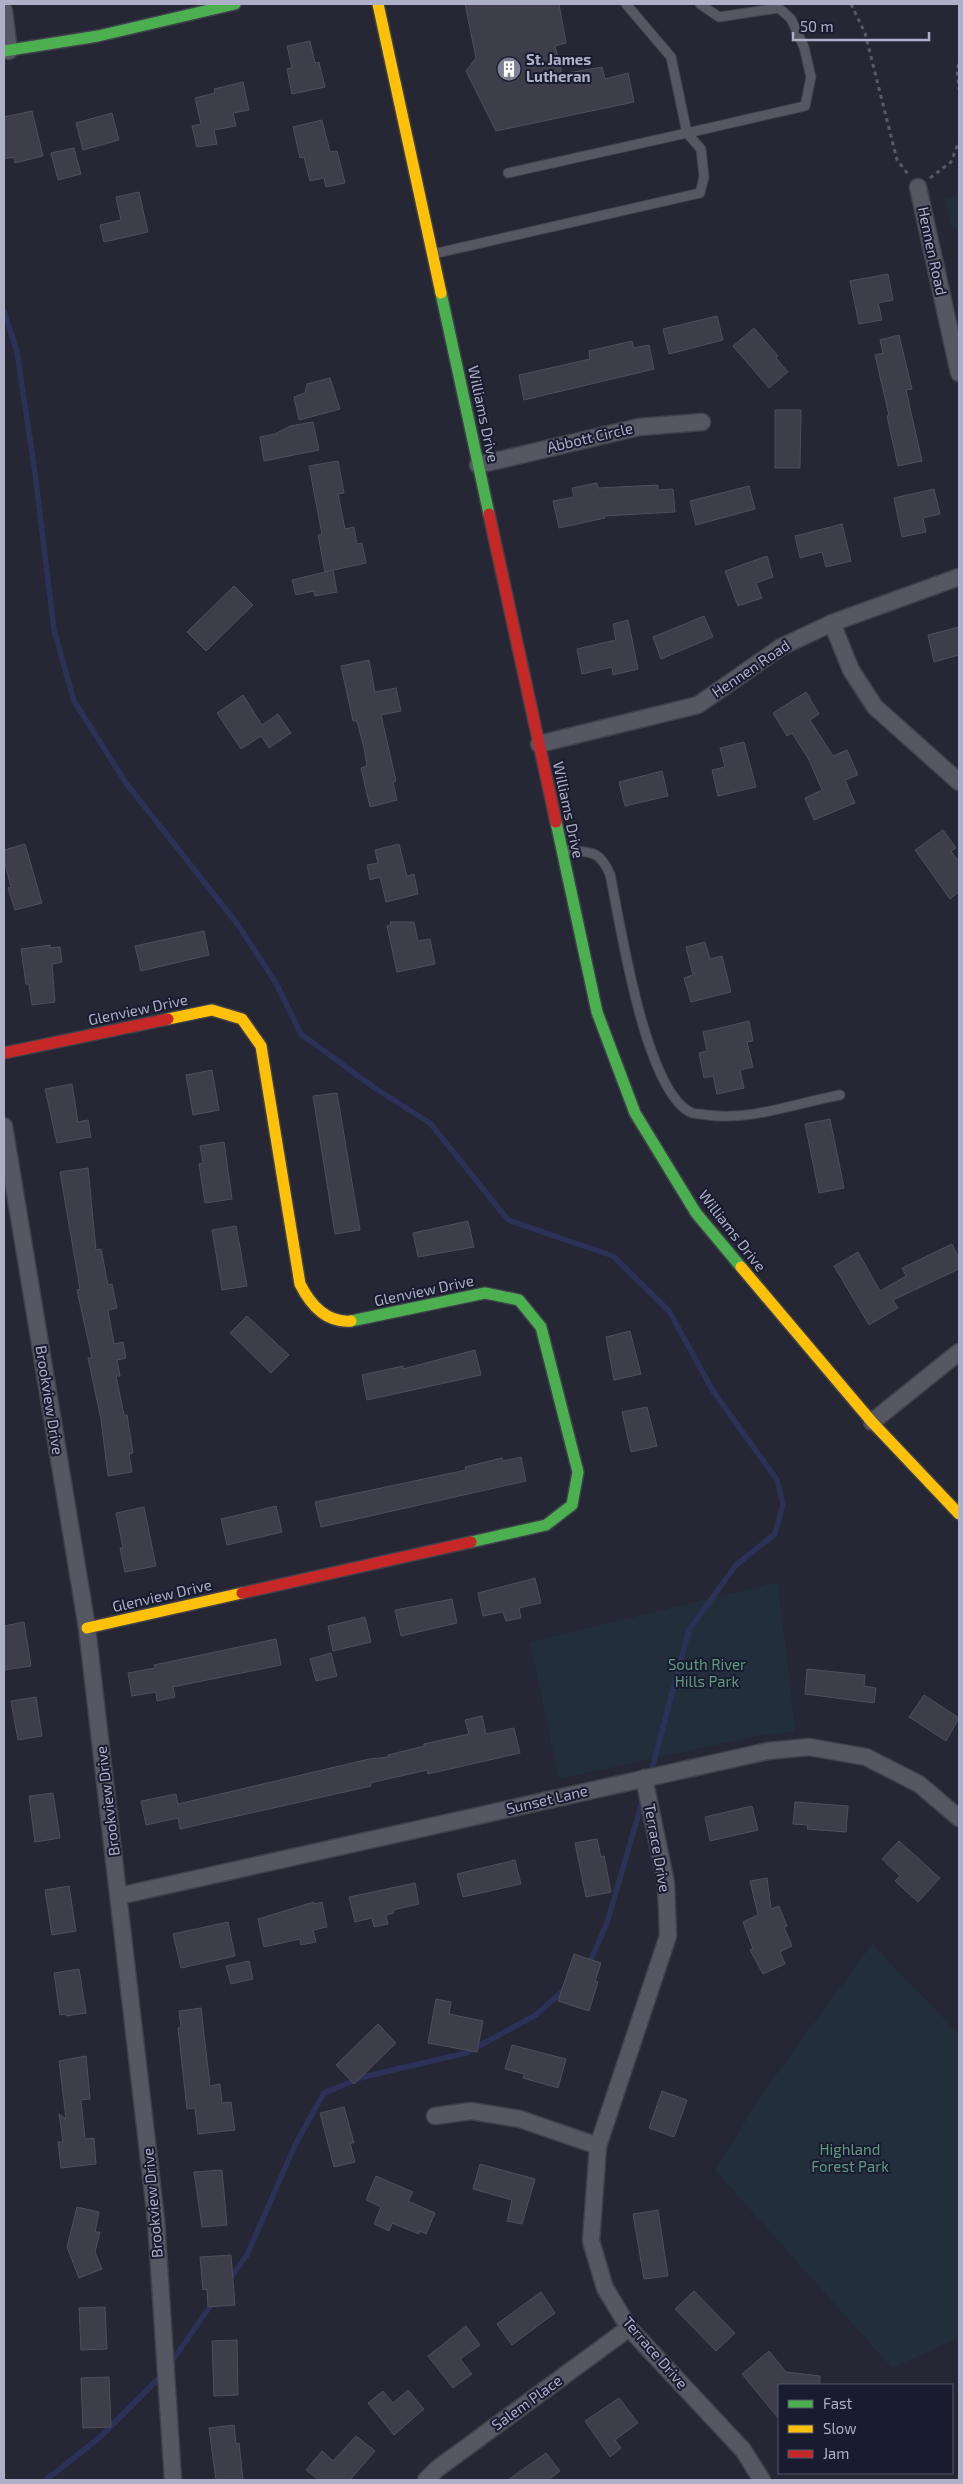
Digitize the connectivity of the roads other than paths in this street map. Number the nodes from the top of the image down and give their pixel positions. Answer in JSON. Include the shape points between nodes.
{"nodes":[{"id":1,"x":235,"y":4,"type":"edge"},
{"id":2,"x":378,"y":4,"type":"edge"},
{"id":3,"x":626,"y":4,"type":"edge"},
{"id":4,"x":700,"y":4,"type":"edge"},
{"id":5,"x":187,"y":9,"type":"edge"},
{"id":6,"x":4,"y":11,"type":"edge"},
{"id":7,"x":7,"y":51,"type":"edge"},
{"id":8,"x":687,"y":133,"type":"junction"},
{"id":9,"x":508,"y":173,"type":"dead end"},
{"id":10,"x":918,"y":187,"type":"road end"},
{"id":11,"x":433,"y":254,"type":"junction"},
{"id":12,"x":959,"y":373,"type":"edge"},
{"id":13,"x":702,"y":422,"type":"dead end"},
{"id":14,"x":478,"y":464,"type":"junction"},
{"id":15,"x":959,"y":577,"type":"edge"},
{"id":16,"x":832,"y":624,"type":"junction"},
{"id":17,"x":539,"y":744,"type":"junction"},
{"id":18,"x":959,"y":782,"type":"edge"},
{"id":19,"x":562,"y":849,"type":"junction"},
{"id":20,"x":4,"y":1053,"type":"edge"},
{"id":21,"x":840,"y":1095,"type":"dead end"},
{"id":22,"x":4,"y":1126,"type":"edge"},
{"id":23,"x":959,"y":1352,"type":"edge"},
{"id":24,"x":872,"y":1422,"type":"junction"},
{"id":25,"x":959,"y":1514,"type":"edge"},
{"id":26,"x":87,"y":1628,"type":"junction"},
{"id":27,"x":644,"y":1778,"type":"junction"},
{"id":28,"x":959,"y":1818,"type":"edge"},
{"id":29,"x":119,"y":1896,"type":"junction"},
{"id":30,"x":435,"y":2116,"type":"dead end"},
{"id":31,"x":598,"y":2146,"type":"junction"},
{"id":32,"x":629,"y":2328,"type":"junction"},
{"id":33,"x":173,"y":2480,"type":"edge"},
{"id":34,"x":426,"y":2480,"type":"edge"},
{"id":35,"x":762,"y":2480,"type":"edge"}],
"edges":[{"from":1,"to":5,"type":"street"},
{"from":2,"to":11,"type":"street","name":"Williams Drive"},
{"from":3,"to":8,"type":"lane","via":[[671,57]]},
{"from":4,"to":8,"type":"lane","via":[[720,17],[779,8],[791,19],[804,47],[811,78],[805,106]]},
{"from":5,"to":7,"type":"street","via":[[98,36]]},
{"from":6,"to":7,"type":"street"},
{"from":8,"to":9,"type":"lane"},
{"from":8,"to":11,"type":"lane","via":[[701,149],[704,177],[700,193]]},
{"from":10,"to":12,"type":"street","name":"Hennen Road"},
{"from":11,"to":14,"type":"street","name":"Williams Drive"},
{"from":13,"to":14,"type":"street","name":"Abbott Circle","via":[[639,427]]},
{"from":14,"to":17,"type":"street","name":"Williams Drive"},
{"from":15,"to":16,"type":"street","name":"Hennen Road"},
{"from":16,"to":17,"type":"street","name":"Hennen Road","via":[[781,647],[698,705]]},
{"from":16,"to":18,"type":"street","via":[[851,670],[876,707]]},
{"from":17,"to":19,"type":"street","name":"Williams Drive"},
{"from":19,"to":21,"type":"lane","via":[[597,854],[604,861],[610,874],[642,1028],[660,1073],[679,1102],[691,1113],[726,1118],[752,1115]]},
{"from":19,"to":24,"type":"street","name":"Williams Drive","via":[[597,1012],[635,1113],[696,1214]]},
{"from":20,"to":26,"type":"street","name":"Glenview Drive","via":[[212,1010],[242,1018],[261,1046],[300,1284],[309,1304],[326,1317],[348,1322],[485,1293],[519,1300],[541,1327],[578,1472],[572,1505],[546,1525]]},
{"from":22,"to":26,"type":"street","name":"Brookview Drive"},
{"from":23,"to":24,"type":"street"},
{"from":24,"to":25,"type":"street","name":"Williams Drive"},
{"from":26,"to":29,"type":"street","name":"Brookview Drive"},
{"from":27,"to":28,"type":"street","name":"Sunset Lane","via":[[768,1751],[809,1747],[866,1757],[919,1784]]},
{"from":27,"to":29,"type":"street","name":"Sunset Lane"},
{"from":27,"to":31,"type":"street","name":"Terrace Drive","via":[[666,1883],[668,1936]]},
{"from":29,"to":33,"type":"street","name":"Brookview Drive","via":[[156,2220]]},
{"from":30,"to":31,"type":"street","via":[[471,2112],[520,2119]]},
{"from":31,"to":32,"type":"street","name":"Terrace Drive","via":[[591,2241],[605,2288]]},
{"from":32,"to":34,"type":"street","name":"Salem Place"},
{"from":32,"to":35,"type":"street","name":"Terrace Drive","via":[[744,2450]]}]}
